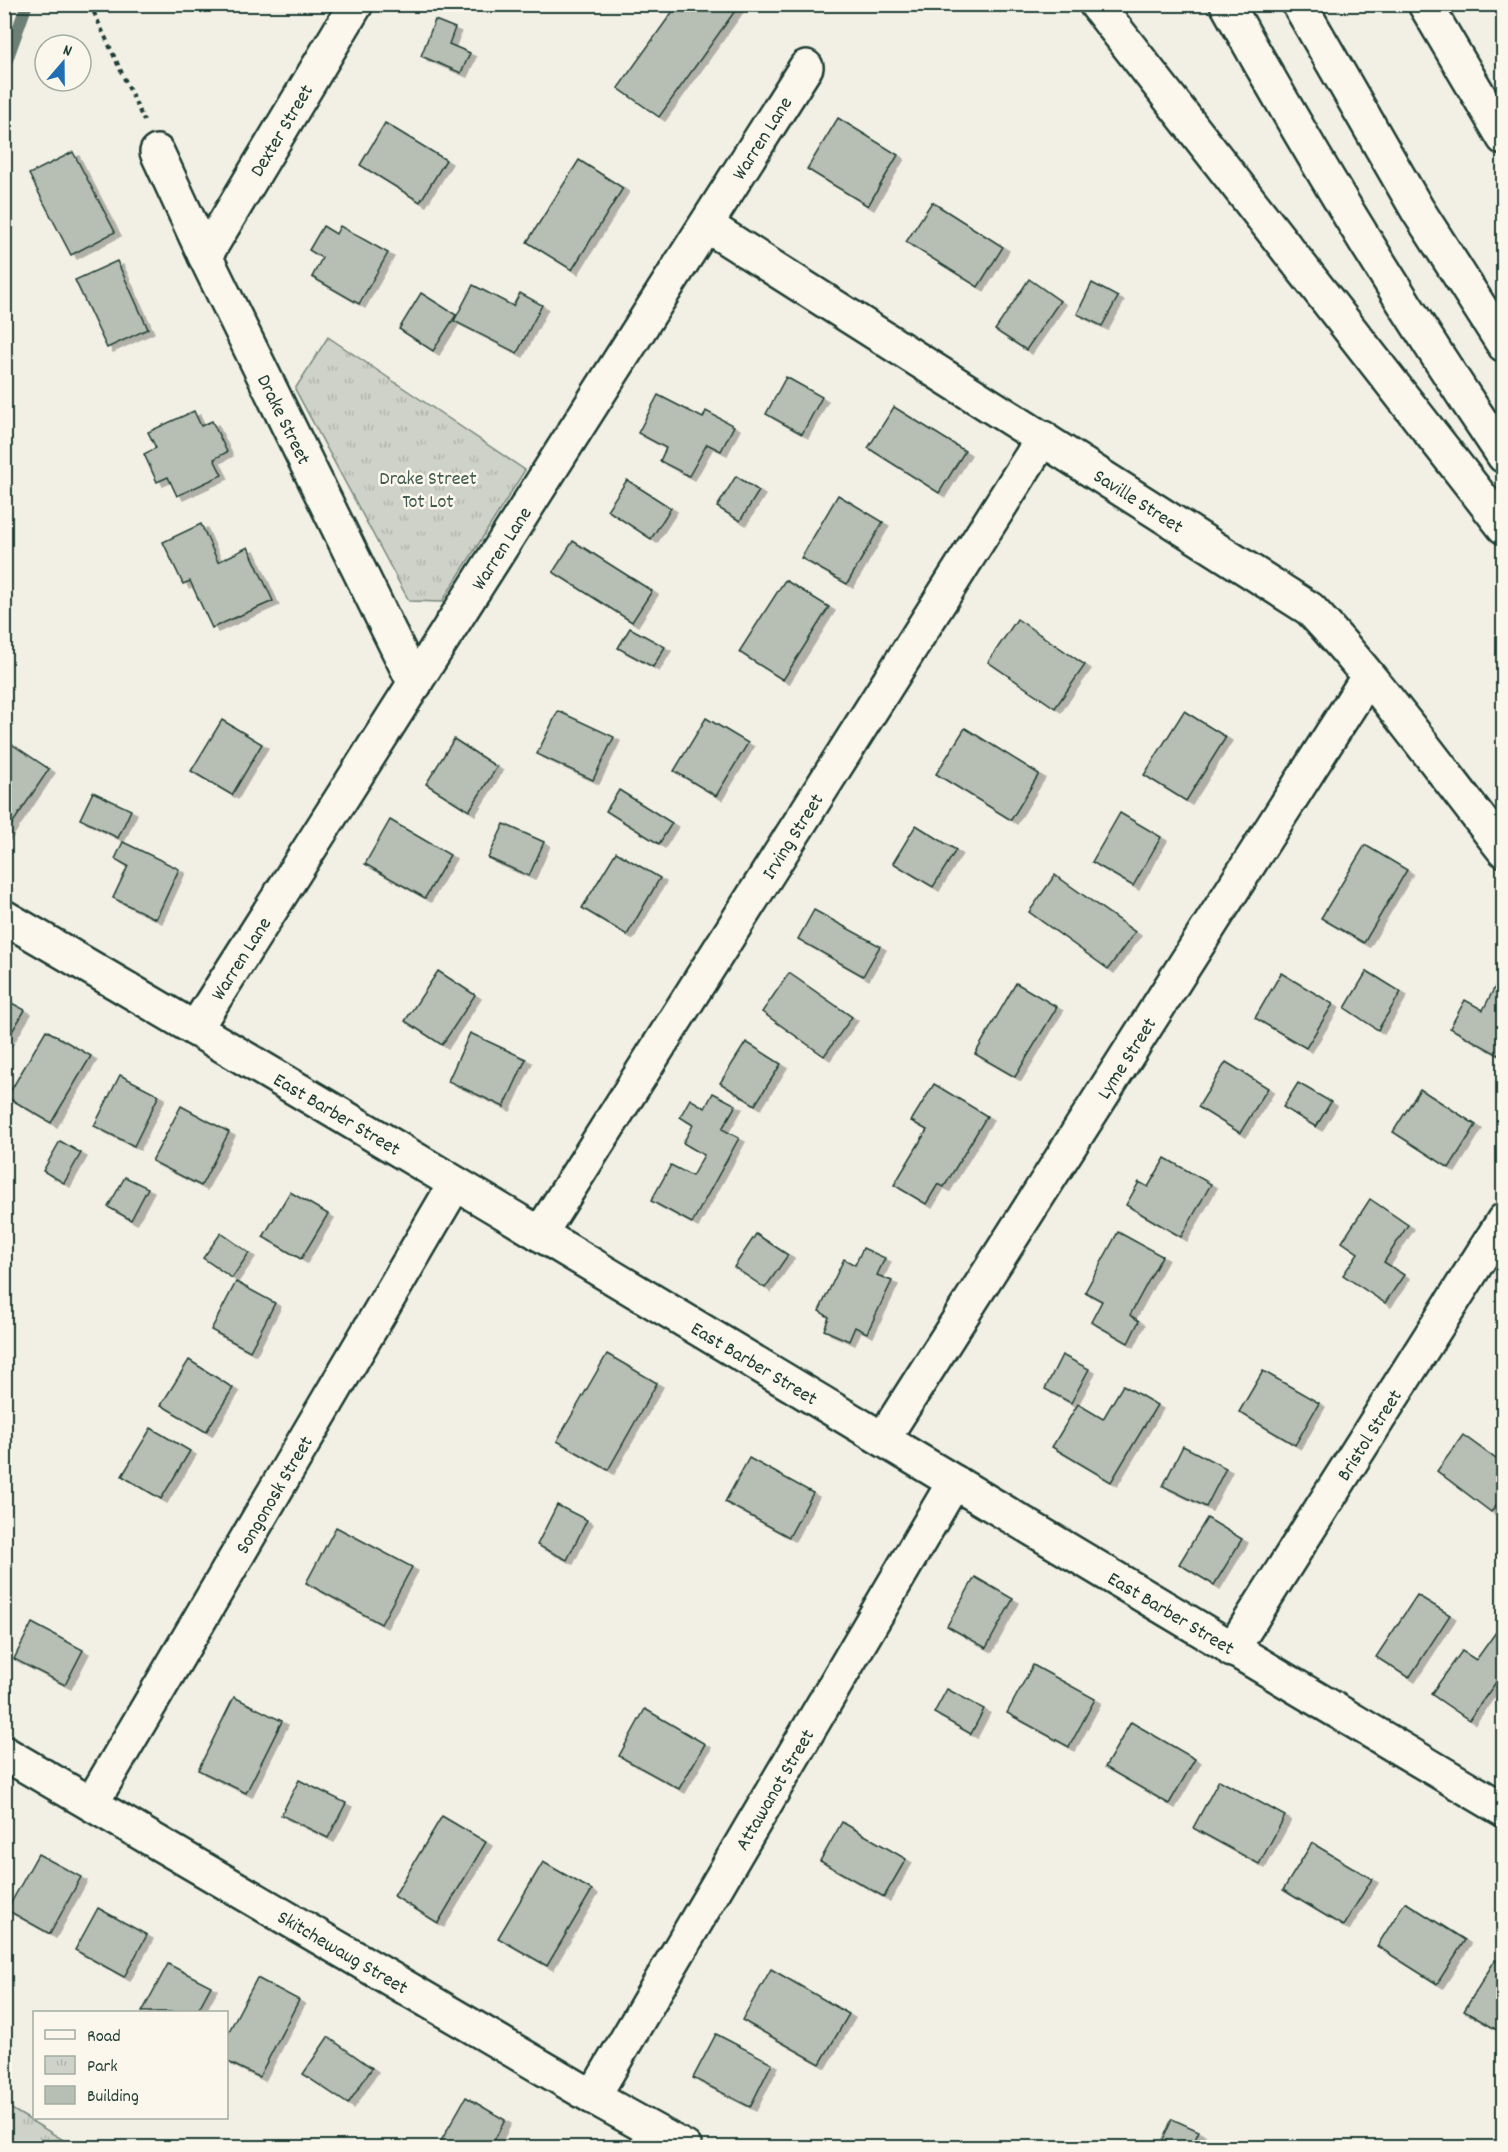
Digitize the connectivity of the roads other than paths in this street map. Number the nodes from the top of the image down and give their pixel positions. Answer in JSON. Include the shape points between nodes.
{"nodes":[{"id":1,"x":356,"y":4,"type":"edge"},
{"id":2,"x":1096,"y":4,"type":"edge"},
{"id":3,"x":1227,"y":4,"type":"edge"},
{"id":4,"x":1299,"y":4,"type":"edge"},
{"id":5,"x":1425,"y":4,"type":"edge"},
{"id":6,"x":806,"y":67,"type":"dead end"},
{"id":7,"x":1503,"y":138,"type":"edge"},
{"id":8,"x":153,"y":140,"type":"road end"},
{"id":9,"x":706,"y":225,"type":"junction"},
{"id":10,"x":205,"y":256,"type":"junction"},
{"id":11,"x":1503,"y":345,"type":"edge"},
{"id":12,"x":1042,"y":438,"type":"junction"},
{"id":13,"x":1503,"y":456,"type":"edge"},
{"id":14,"x":1503,"y":527,"type":"edge"},
{"id":15,"x":1368,"y":677,"type":"junction"},
{"id":16,"x":415,"y":684,"type":"junction"},
{"id":17,"x":1503,"y":850,"type":"edge"},
{"id":18,"x":4,"y":917,"type":"edge"},
{"id":19,"x":195,"y":1029,"type":"junction"},
{"id":20,"x":454,"y":1184,"type":"junction"},
{"id":21,"x":1503,"y":1220,"type":"edge"},
{"id":22,"x":540,"y":1234,"type":"junction"},
{"id":23,"x":883,"y":1439,"type":"junction"},
{"id":24,"x":954,"y":1482,"type":"junction"},
{"id":25,"x":1232,"y":1650,"type":"junction"},
{"id":26,"x":4,"y":1753,"type":"edge"},
{"id":27,"x":92,"y":1803,"type":"junction"},
{"id":28,"x":1503,"y":1810,"type":"edge"},
{"id":29,"x":594,"y":2097,"type":"junction"},
{"id":30,"x":685,"y":2148,"type":"edge"}],
"edges":[{"from":1,"to":10,"type":"main road","name":"Dexter Street"},
{"from":2,"to":14,"type":"main road"},
{"from":3,"to":13,"type":"main road","via":[[1371,250]]},
{"from":4,"to":11,"type":"main road","via":[[1417,209]]},
{"from":5,"to":7,"type":"main road"},
{"from":6,"to":9,"type":"main road","name":"Warren Lane"},
{"from":8,"to":10,"type":"main road","name":"Drake Street"},
{"from":9,"to":12,"type":"main road","name":"Saville Street"},
{"from":9,"to":16,"type":"main road","name":"Warren Lane"},
{"from":10,"to":16,"type":"main road","name":"Drake Street"},
{"from":12,"to":15,"type":"main road","name":"Saville Street","via":[[1310,609]]},
{"from":12,"to":22,"type":"main road","name":"Irving Street"},
{"from":15,"to":17,"type":"main road","name":"Saville Street"},
{"from":15,"to":23,"type":"main road","name":"Lyme Street"},
{"from":16,"to":19,"type":"main road","name":"Warren Lane"},
{"from":18,"to":19,"type":"main road","name":"East Barber Street"},
{"from":19,"to":20,"type":"main road","name":"East Barber Street"},
{"from":20,"to":22,"type":"main road","name":"East Barber Street"},
{"from":20,"to":27,"type":"main road","name":"Songonosk Street"},
{"from":21,"to":25,"type":"main road","name":"Bristol Street"},
{"from":22,"to":23,"type":"main road","name":"East Barber Street"},
{"from":23,"to":24,"type":"main road","name":"East Barber Street"},
{"from":24,"to":25,"type":"main road","name":"East Barber Street"},
{"from":24,"to":29,"type":"main road","name":"Attawanot Street"},
{"from":25,"to":28,"type":"main road","name":"East Barber Street"},
{"from":26,"to":27,"type":"main road","name":"Skitchewaug Street"},
{"from":27,"to":29,"type":"main road","name":"Skitchewaug Street"},
{"from":29,"to":30,"type":"main road","name":"Skitchewaug Street"}]}
